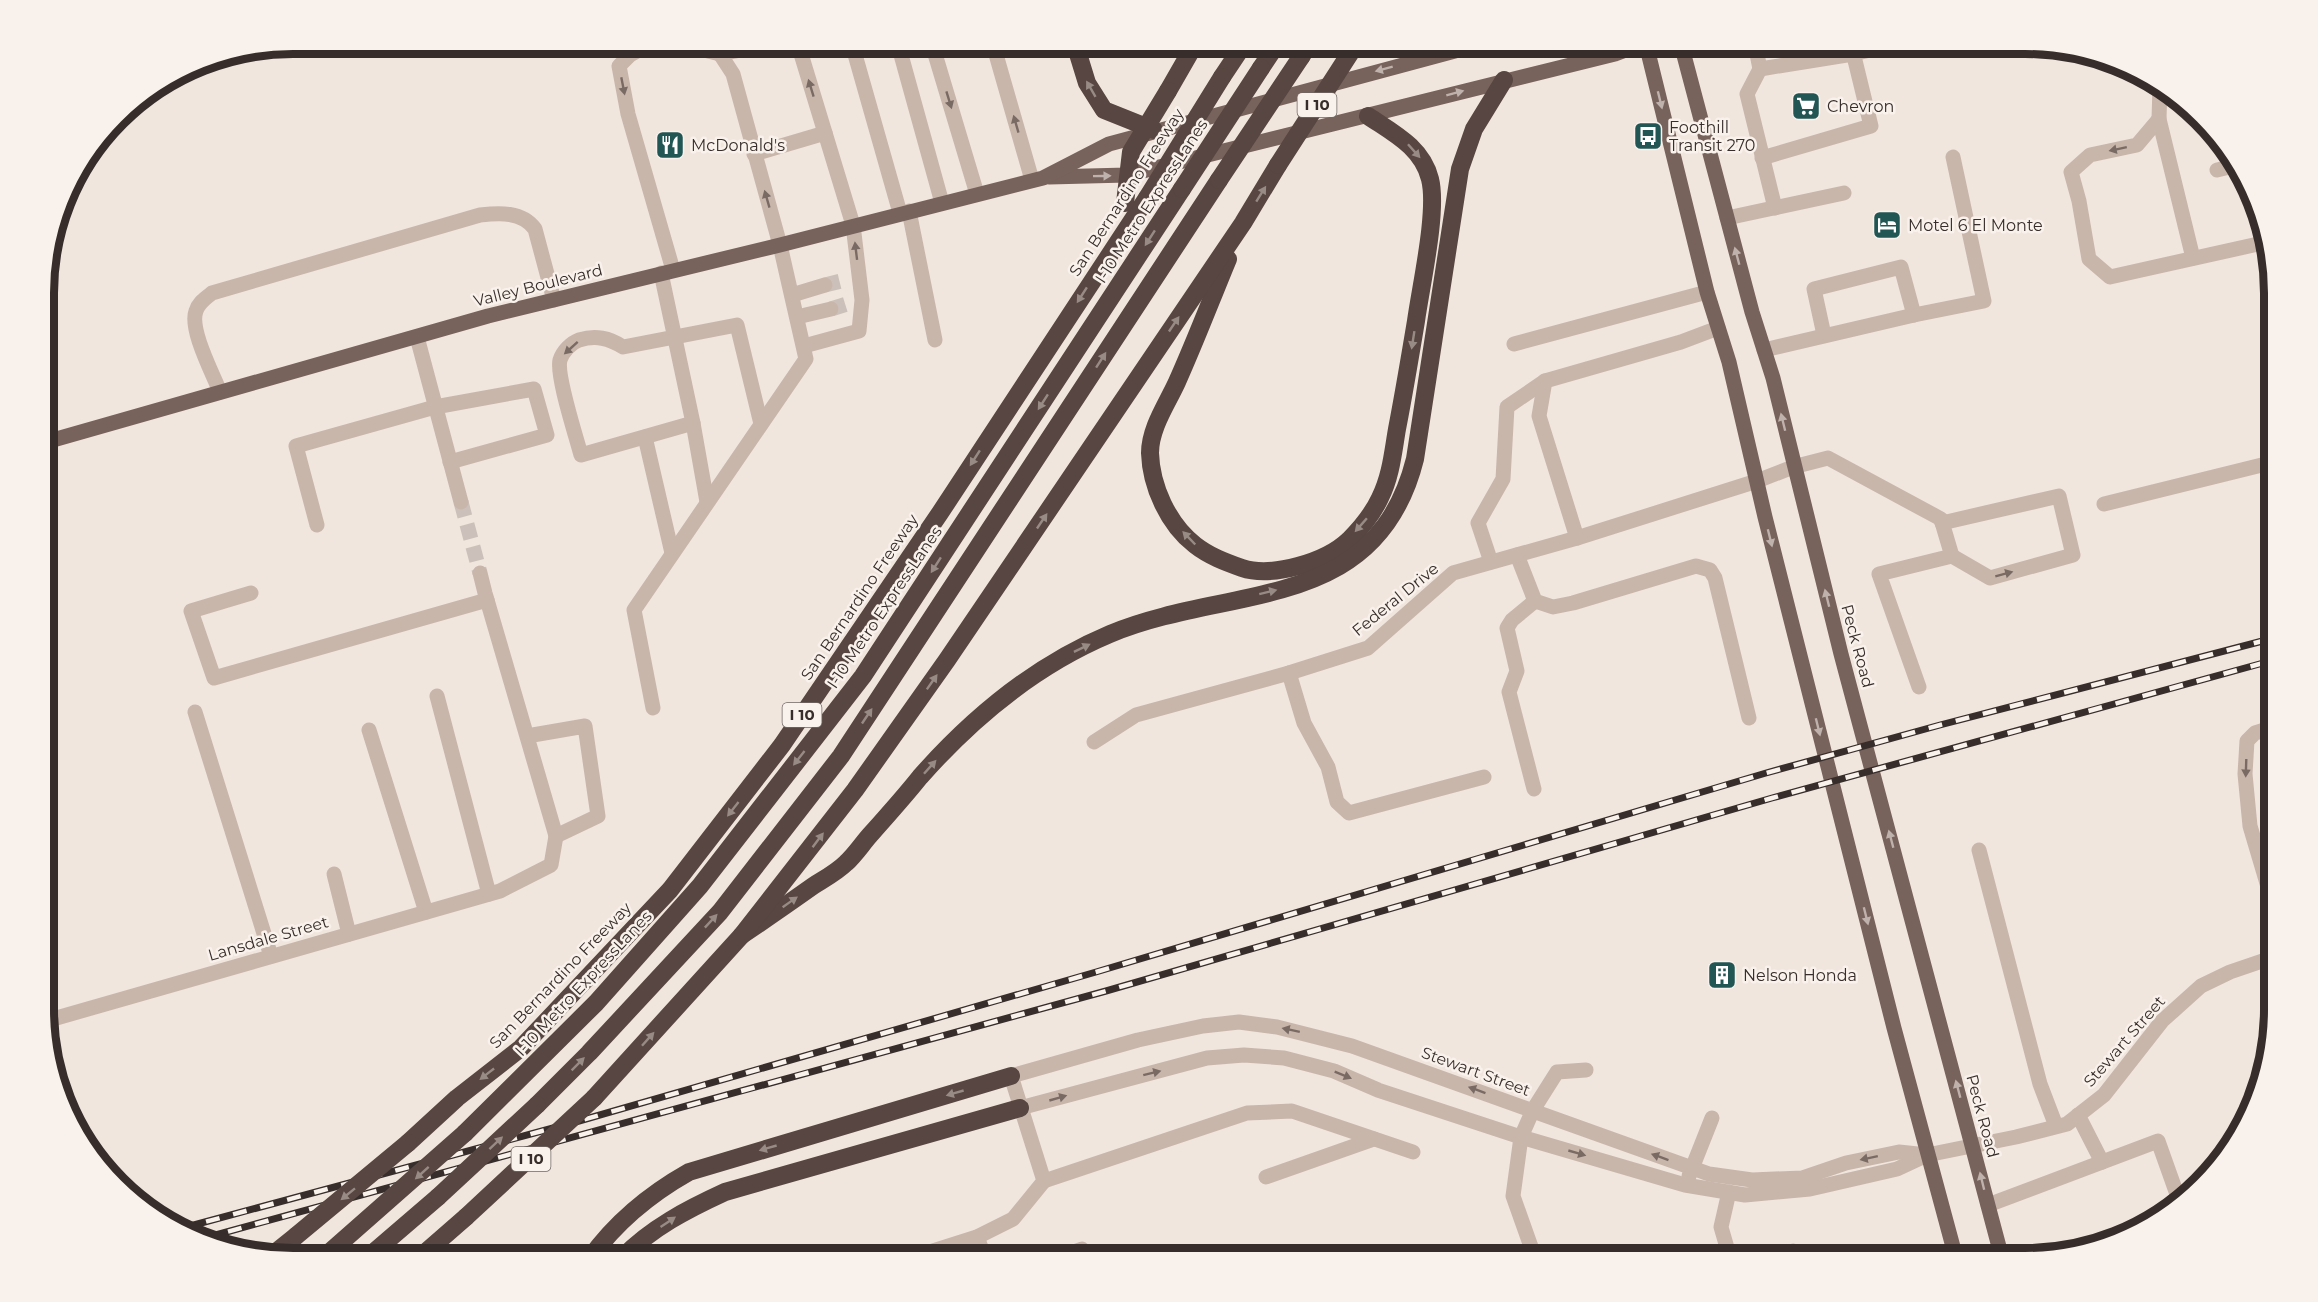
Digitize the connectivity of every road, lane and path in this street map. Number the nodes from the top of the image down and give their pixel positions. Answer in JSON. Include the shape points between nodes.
{"nodes":[{"id":1,"x":632,"y":54,"type":"edge"},
{"id":2,"x":720,"y":54,"type":"edge"},
{"id":3,"x":801,"y":54,"type":"edge"},
{"id":4,"x":855,"y":54,"type":"edge"},
{"id":5,"x":901,"y":54,"type":"edge"},
{"id":6,"x":935,"y":54,"type":"edge"},
{"id":7,"x":996,"y":54,"type":"edge"},
{"id":8,"x":1079,"y":54,"type":"edge"},
{"id":9,"x":1190,"y":54,"type":"edge"},
{"id":10,"x":1237,"y":54,"type":"edge"},
{"id":11,"x":1269,"y":54,"type":"edge"},
{"id":12,"x":1302,"y":54,"type":"edge"},
{"id":13,"x":1350,"y":54,"type":"edge"},
{"id":14,"x":1443,"y":54,"type":"edge"},
{"id":15,"x":1611,"y":54,"type":"edge"},
{"id":16,"x":1648,"y":54,"type":"edge"},
{"id":17,"x":1684,"y":54,"type":"edge"},
{"id":18,"x":1757,"y":54,"type":"edge"},
{"id":19,"x":1829,"y":54,"type":"edge"},
{"id":20,"x":1853,"y":54,"type":"edge"},
{"id":21,"x":1760,"y":69,"type":"junction"},
{"id":22,"x":1504,"y":80,"type":"junction"},
{"id":23,"x":2160,"y":95,"type":"edge"},
{"id":24,"x":1368,"y":116,"type":"junction"},
{"id":25,"x":2159,"y":119,"type":"junction"},
{"id":26,"x":1154,"y":130,"type":"junction"},
{"id":27,"x":825,"y":133,"type":"junction"},
{"id":28,"x":754,"y":154,"type":"junction"},
{"id":29,"x":1953,"y":157,"type":"dead end"},
{"id":30,"x":1762,"y":158,"type":"junction"},
{"id":31,"x":2228,"y":167,"type":"edge"},
{"id":32,"x":2217,"y":170,"type":"dead end"},
{"id":33,"x":1038,"y":179,"type":"junction"},
{"id":34,"x":1844,"y":192,"type":"dead end"},
{"id":35,"x":977,"y":194,"type":"junction"},
{"id":36,"x":942,"y":203,"type":"junction"},
{"id":37,"x":1775,"y":208,"type":"junction"},
{"id":38,"x":905,"y":212,"type":"junction"},
{"id":39,"x":1727,"y":218,"type":"junction"},
{"id":40,"x":1243,"y":223,"type":"junction"},
{"id":41,"x":853,"y":225,"type":"junction"},
{"id":42,"x":1125,"y":228,"type":"junction"},
{"id":43,"x":2259,"y":244,"type":"edge"},
{"id":44,"x":780,"y":245,"type":"junction"},
{"id":45,"x":2193,"y":258,"type":"junction"},
{"id":46,"x":667,"y":271,"type":"junction"},
{"id":47,"x":825,"y":285,"type":"tunnel mouth"},
{"id":48,"x":1707,"y":291,"type":"junction"},
{"id":49,"x":792,"y":295,"type":"junction"},
{"id":50,"x":554,"y":300,"type":"junction"},
{"id":51,"x":831,"y":309,"type":"tunnel mouth"},
{"id":52,"x":1914,"y":315,"type":"junction"},
{"id":53,"x":797,"y":317,"type":"junction"},
{"id":54,"x":1718,"y":328,"type":"junction"},
{"id":55,"x":1824,"y":335,"type":"junction"},
{"id":56,"x":417,"y":337,"type":"junction"},
{"id":57,"x":674,"y":337,"type":"junction"},
{"id":58,"x":935,"y":340,"type":"dead end"},
{"id":59,"x":1514,"y":344,"type":"dead end"},
{"id":60,"x":804,"y":346,"type":"junction"},
{"id":61,"x":1764,"y":350,"type":"junction"},
{"id":62,"x":1545,"y":381,"type":"junction"},
{"id":63,"x":220,"y":392,"type":"junction"},
{"id":64,"x":435,"y":407,"type":"junction"},
{"id":65,"x":693,"y":423,"type":"junction"},
{"id":66,"x":761,"y":424,"type":"junction"},
{"id":67,"x":645,"y":437,"type":"junction"},
{"id":68,"x":54,"y":440,"type":"edge"},
{"id":69,"x":450,"y":462,"type":"junction"},
{"id":70,"x":2264,"y":464,"type":"edge"},
{"id":71,"x":1793,"y":467,"type":"junction"},
{"id":72,"x":1757,"y":481,"type":"junction"},
{"id":73,"x":461,"y":502,"type":"tunnel mouth"},
{"id":74,"x":707,"y":502,"type":"junction"},
{"id":75,"x":2104,"y":504,"type":"dead end"},
{"id":76,"x":1942,"y":523,"type":"junction"},
{"id":77,"x":317,"y":525,"type":"dead end"},
{"id":78,"x":1577,"y":538,"type":"junction"},
{"id":79,"x":672,"y":553,"type":"junction"},
{"id":80,"x":1517,"y":555,"type":"junction"},
{"id":81,"x":1952,"y":555,"type":"junction"},
{"id":82,"x":1491,"y":562,"type":"junction"},
{"id":83,"x":480,"y":573,"type":"tunnel mouth"},
{"id":84,"x":251,"y":593,"type":"dead end"},
{"id":85,"x":487,"y":600,"type":"junction"},
{"id":86,"x":1535,"y":601,"type":"junction"},
{"id":87,"x":1289,"y":673,"type":"junction"},
{"id":88,"x":1919,"y":687,"type":"dead end"},
{"id":89,"x":437,"y":696,"type":"dead end"},
{"id":90,"x":654,"y":708,"type":"dead end"},
{"id":91,"x":195,"y":712,"type":"dead end"},
{"id":92,"x":1749,"y":718,"type":"dead end"},
{"id":93,"x":369,"y":730,"type":"dead end"},
{"id":94,"x":2264,"y":730,"type":"edge"},
{"id":95,"x":527,"y":736,"type":"junction"},
{"id":96,"x":1094,"y":742,"type":"dead end"},
{"id":97,"x":1484,"y":777,"type":"dead end"},
{"id":98,"x":1534,"y":789,"type":"dead end"},
{"id":99,"x":556,"y":836,"type":"junction"},
{"id":100,"x":1979,"y":850,"type":"dead end"},
{"id":101,"x":2264,"y":873,"type":"edge"},
{"id":102,"x":334,"y":874,"type":"dead end"},
{"id":103,"x":494,"y":892,"type":"junction"},
{"id":104,"x":426,"y":912,"type":"junction"},
{"id":105,"x":349,"y":934,"type":"junction"},
{"id":106,"x":742,"y":935,"type":"junction"},
{"id":107,"x":271,"y":956,"type":"junction"},
{"id":108,"x":2264,"y":960,"type":"edge"},
{"id":109,"x":54,"y":1016,"type":"edge"},
{"id":110,"x":1586,"y":1070,"type":"dead end"},
{"id":111,"x":1011,"y":1076,"type":"junction"},
{"id":112,"x":1020,"y":1108,"type":"junction"},
{"id":113,"x":1533,"y":1110,"type":"junction"},
{"id":114,"x":2078,"y":1115,"type":"junction"},
{"id":115,"x":1712,"y":1118,"type":"dead end"},
{"id":116,"x":2056,"y":1126,"type":"junction"},
{"id":117,"x":1521,"y":1137,"type":"junction"},
{"id":118,"x":1374,"y":1138,"type":"junction"},
{"id":119,"x":1973,"y":1145,"type":"junction"},
{"id":120,"x":1413,"y":1152,"type":"dead end"},
{"id":121,"x":1927,"y":1155,"type":"junction"},
{"id":122,"x":2102,"y":1162,"type":"junction"},
{"id":123,"x":1692,"y":1168,"type":"junction"},
{"id":124,"x":1266,"y":1177,"type":"dead end"},
{"id":125,"x":1044,"y":1181,"type":"junction"},
{"id":126,"x":1685,"y":1185,"type":"junction"},
{"id":127,"x":1729,"y":1192,"type":"junction"},
{"id":128,"x":2177,"y":1194,"type":"edge"},
{"id":129,"x":1988,"y":1205,"type":"junction"},
{"id":130,"x":977,"y":1237,"type":"junction"},
{"id":131,"x":282,"y":1247,"type":"edge"},
{"id":132,"x":334,"y":1248,"type":"edge"},
{"id":133,"x":379,"y":1248,"type":"edge"},
{"id":134,"x":431,"y":1248,"type":"edge"},
{"id":135,"x":598,"y":1248,"type":"edge"},
{"id":136,"x":632,"y":1248,"type":"edge"},
{"id":137,"x":942,"y":1248,"type":"edge"},
{"id":138,"x":981,"y":1248,"type":"edge"},
{"id":139,"x":1531,"y":1248,"type":"edge"},
{"id":140,"x":1727,"y":1248,"type":"edge"},
{"id":141,"x":1953,"y":1248,"type":"edge"},
{"id":142,"x":1999,"y":1248,"type":"edge"}],
"edges":[{"from":1,"to":46,"type":"street","one_way":true,"via":[[619,66]]},
{"from":2,"to":28,"type":"street","via":[[733,74]]},
{"from":27,"to":3,"type":"street","one_way":true},
{"from":4,"to":38,"type":"street"},
{"from":5,"to":36,"type":"street"},
{"from":6,"to":35,"type":"street","one_way":true},
{"from":33,"to":7,"type":"street","one_way":true},
{"from":26,"to":8,"type":"highway","one_way":true,"via":[[1104,110],[1087,83]]},
{"from":9,"to":42,"type":"highway","bridge":true,"via":[[1131,152]]},
{"from":10,"to":42,"type":"highway","name":"San Bernardino Freeway","number":"I 10","bridge":true},
{"from":11,"to":132,"type":"highway","name":"I-10 Metro ExpressLanes","one_way":true,"bridge":true,"via":[[863,676],[700,886],[596,1003],[465,1133]]},
{"from":133,"to":12,"type":"highway","one_way":true,"bridge":true,"via":[[589,1053],[720,912],[841,756]]},
{"from":40,"to":13,"type":"highway","number":"I 10","one_way":true,"bridge":true},
{"from":14,"to":26,"type":"main road","name":"Valley Boulevard","one_way":true},
{"from":15,"to":22,"type":"main road","name":"Valley Boulevard"},
{"from":16,"to":48,"type":"main road","one_way":true},
{"from":17,"to":39,"type":"main road","name":"Peck Road"},
{"from":18,"to":21,"type":"street"},
{"from":19,"to":21,"type":"street"},
{"from":20,"to":30,"type":"street","via":[[1871,126]]},
{"from":21,"to":30,"type":"street","via":[[1747,94]]},
{"from":24,"to":22,"type":"main road","name":"Valley Boulevard","one_way":true},
{"from":106,"to":22,"type":"highway","one_way":true,"via":[[846,863],[946,749],[1004,697],[1037,674],[1071,653],[1139,624],[1324,576],[1372,543],[1408,487],[1460,169],[1474,129]]},
{"from":23,"to":25,"type":"street"},
{"from":33,"to":24,"type":"main road","name":"Valley Boulevard","one_way":true,"via":[[1127,175]]},
{"from":24,"to":40,"type":"highway","one_way":true,"via":[[1419,154],[1430,179],[1428,241],[1407,376],[1390,470],[1380,498],[1347,542],[1293,568],[1247,569],[1220,560],[1194,544],[1175,523],[1157,492],[1150,452],[1154,430],[1190,354]]},
{"from":25,"to":45,"type":"street"},
{"from":25,"to":45,"type":"street","one_way":true,"via":[[2137,145],[2090,155],[2071,172],[2089,259],[2110,276]]},
{"from":26,"to":33,"type":"main road","name":"Valley Boulevard","via":[[1109,144]]},
{"from":27,"to":28,"type":"street"},
{"from":27,"to":41,"type":"street"},
{"from":44,"to":28,"type":"street","one_way":true},
{"from":29,"to":52,"type":"street","via":[[1984,301]]},
{"from":30,"to":37,"type":"street"},
{"from":31,"to":32,"type":"street"},
{"from":33,"to":35,"type":"main road","name":"Valley Boulevard"},
{"from":34,"to":37,"type":"street"},
{"from":35,"to":36,"type":"main road","name":"Valley Boulevard"},
{"from":36,"to":38,"type":"main road","name":"Valley Boulevard"},
{"from":37,"to":39,"type":"street"},
{"from":38,"to":41,"type":"main road","name":"Valley Boulevard"},
{"from":38,"to":58,"type":"street"},
{"from":61,"to":39,"type":"main road","name":"Peck Road","one_way":true},
{"from":106,"to":40,"type":"highway","number":"I 10","one_way":true,"via":[[841,809],[948,660]]},
{"from":41,"to":44,"type":"main road","name":"Valley Boulevard"},
{"from":60,"to":41,"type":"street","one_way":true,"via":[[859,331],[852,278]]},
{"from":42,"to":131,"type":"highway","name":"San Bernardino Freeway","number":"I 10","one_way":true,"bridge":true,"via":[[940,513],[782,746],[670,890],[521,1048]]},
{"from":43,"to":45,"type":"street"},
{"from":44,"to":46,"type":"main road","name":"Valley Boulevard"},
{"from":44,"to":49,"type":"street"},
{"from":46,"to":50,"type":"main road","name":"Valley Boulevard"},
{"from":46,"to":57,"type":"street"},
{"from":47,"to":49,"type":"street"},
{"from":48,"to":54,"type":"main road"},
{"from":48,"to":59,"type":"street"},
{"from":49,"to":53,"type":"street"},
{"from":50,"to":56,"type":"main road","name":"Valley Boulevard"},
{"from":50,"to":63,"type":"street","via":[[530,222],[501,212],[480,215],[212,293],[195,313],[195,328]]},
{"from":51,"to":53,"type":"street"},
{"from":52,"to":55,"type":"street"},
{"from":52,"to":55,"type":"street","via":[[1901,267],[1814,289]]},
{"from":53,"to":60,"type":"street"},
{"from":54,"to":62,"type":"street"},
{"from":54,"to":72,"type":"main road"},
{"from":55,"to":61,"type":"street"},
{"from":56,"to":63,"type":"main road","name":"Valley Boulevard"},
{"from":56,"to":64,"type":"street"},
{"from":57,"to":65,"type":"street"},
{"from":57,"to":66,"type":"street","via":[[737,325]]},
{"from":57,"to":67,"type":"street","one_way":true,"via":[[623,347],[601,337],[586,338],[575,342],[560,361],[581,455]]},
{"from":60,"to":66,"type":"street","via":[[806,359]]},
{"from":71,"to":61,"type":"main road","name":"Peck Road","one_way":true},
{"from":62,"to":78,"type":"street","via":[[1539,416]]},
{"from":62,"to":82,"type":"street","via":[[1507,407],[1503,479],[1478,523]]},
{"from":63,"to":68,"type":"main road","name":"Valley Boulevard"},
{"from":64,"to":69,"type":"street"},
{"from":64,"to":69,"type":"street","via":[[534,389],[548,435]]},
{"from":64,"to":77,"type":"street","via":[[296,446]]},
{"from":65,"to":67,"type":"street"},
{"from":65,"to":74,"type":"street"},
{"from":66,"to":74,"type":"street"},
{"from":67,"to":79,"type":"street"},
{"from":69,"to":73,"type":"street"},
{"from":70,"to":75,"type":"street"},
{"from":71,"to":72,"type":"street","name":"Federal Drive"},
{"from":71,"to":76,"type":"street","name":"Federal Drive","via":[[1828,458]]},
{"from":119,"to":71,"type":"main road","name":"Peck Road","one_way":true},
{"from":72,"to":78,"type":"street","name":"Federal Drive"},
{"from":72,"to":121,"type":"main road","one_way":true},
{"from":74,"to":79,"type":"street"},
{"from":76,"to":81,"type":"street"},
{"from":81,"to":76,"type":"street","one_way":true,"via":[[1990,578],[2073,555],[2059,495]]},
{"from":78,"to":80,"type":"street","name":"Federal Drive"},
{"from":79,"to":90,"type":"street","via":[[634,610]]},
{"from":80,"to":82,"type":"street","name":"Federal Drive"},
{"from":80,"to":86,"type":"street"},
{"from":81,"to":88,"type":"street","via":[[1879,574]]},
{"from":82,"to":87,"type":"street","name":"Federal Drive","via":[[1454,573],[1368,648]]},
{"from":83,"to":85,"type":"street"},
{"from":84,"to":85,"type":"street","via":[[191,611],[214,678]]},
{"from":85,"to":95,"type":"street"},
{"from":86,"to":92,"type":"street","via":[[1553,607],[1696,566],[1710,570]]},
{"from":86,"to":98,"type":"street","via":[[1508,628],[1517,671],[1509,692]]},
{"from":87,"to":96,"type":"street","name":"Federal Drive","via":[[1136,716]]},
{"from":87,"to":97,"type":"street","via":[[1304,723],[1328,767],[1337,802],[1349,813]]},
{"from":89,"to":103,"type":"street"},
{"from":91,"to":107,"type":"street"},
{"from":93,"to":104,"type":"street"},
{"from":94,"to":101,"type":"street","one_way":true,"via":[[2247,741],[2245,774],[2250,826]]},
{"from":95,"to":99,"type":"street"},
{"from":95,"to":99,"type":"street","via":[[585,726],[598,816]]},
{"from":99,"to":103,"type":"street","name":"Lansdale Street","via":[[551,865]]},
{"from":100,"to":116,"type":"street","via":[[2040,1084]]},
{"from":102,"to":105,"type":"street"},
{"from":103,"to":104,"type":"street","name":"Lansdale Street"},
{"from":104,"to":105,"type":"street","name":"Lansdale Street"},
{"from":105,"to":107,"type":"street","name":"Lansdale Street"},
{"from":134,"to":106,"type":"highway","number":"I 10","one_way":true,"bridge":true,"via":[[594,1098]]},
{"from":107,"to":109,"type":"street","name":"Lansdale Street"},
{"from":108,"to":114,"type":"street","name":"Stewart Street","via":[[2201,986],[2162,1022],[2104,1095]]},
{"from":110,"to":113,"type":"street","via":[[1557,1072]]},
{"from":111,"to":112,"type":"street"},
{"from":113,"to":111,"type":"street","name":"Stewart Street","one_way":true,"via":[[1352,1046],[1277,1027],[1239,1022],[1138,1040]]},
{"from":111,"to":135,"type":"highway","one_way":true,"via":[[689,1172],[660,1188],[615,1227]]},
{"from":112,"to":117,"type":"street","name":"Stewart Street","one_way":true,"via":[[1207,1058],[1244,1055],[1284,1058],[1334,1071],[1378,1090]]},
{"from":112,"to":125,"type":"street"},
{"from":136,"to":112,"type":"highway","one_way":true,"via":[[687,1209],[725,1192]]},
{"from":113,"to":117,"type":"street"},
{"from":123,"to":113,"type":"street","name":"Stewart Street","one_way":true},
{"from":114,"to":116,"type":"street","name":"Stewart Street","via":[[2067,1124]]},
{"from":114,"to":122,"type":"street"},
{"from":115,"to":123,"type":"street"},
{"from":116,"to":119,"type":"street","name":"Stewart Street"},
{"from":117,"to":126,"type":"street","name":"Stewart Street","one_way":true},
{"from":117,"to":139,"type":"street","via":[[1513,1196]]},
{"from":118,"to":120,"type":"street"},
{"from":118,"to":124,"type":"street"},
{"from":118,"to":125,"type":"street","via":[[1292,1111],[1247,1113]]},
{"from":119,"to":121,"type":"street","name":"Stewart Street"},
{"from":129,"to":119,"type":"main road","name":"Peck Road","one_way":true},
{"from":121,"to":123,"type":"street","name":"Stewart Street","one_way":true,"via":[[1899,1152],[1846,1163],[1802,1178],[1752,1179]]},
{"from":121,"to":127,"type":"street","name":"Stewart Street","via":[[1897,1168],[1810,1189],[1745,1195]]},
{"from":121,"to":141,"type":"main road"},
{"from":122,"to":128,"type":"street","via":[[2158,1141]]},
{"from":122,"to":129,"type":"street"},
{"from":123,"to":126,"type":"street"},
{"from":125,"to":130,"type":"street","via":[[1013,1219]]},
{"from":126,"to":127,"type":"street","name":"Stewart Street"},
{"from":127,"to":140,"type":"street","via":[[1721,1227]]},
{"from":129,"to":142,"type":"main road","name":"Peck Road"},
{"from":130,"to":137,"type":"street"},
{"from":130,"to":138,"type":"street"}]}
